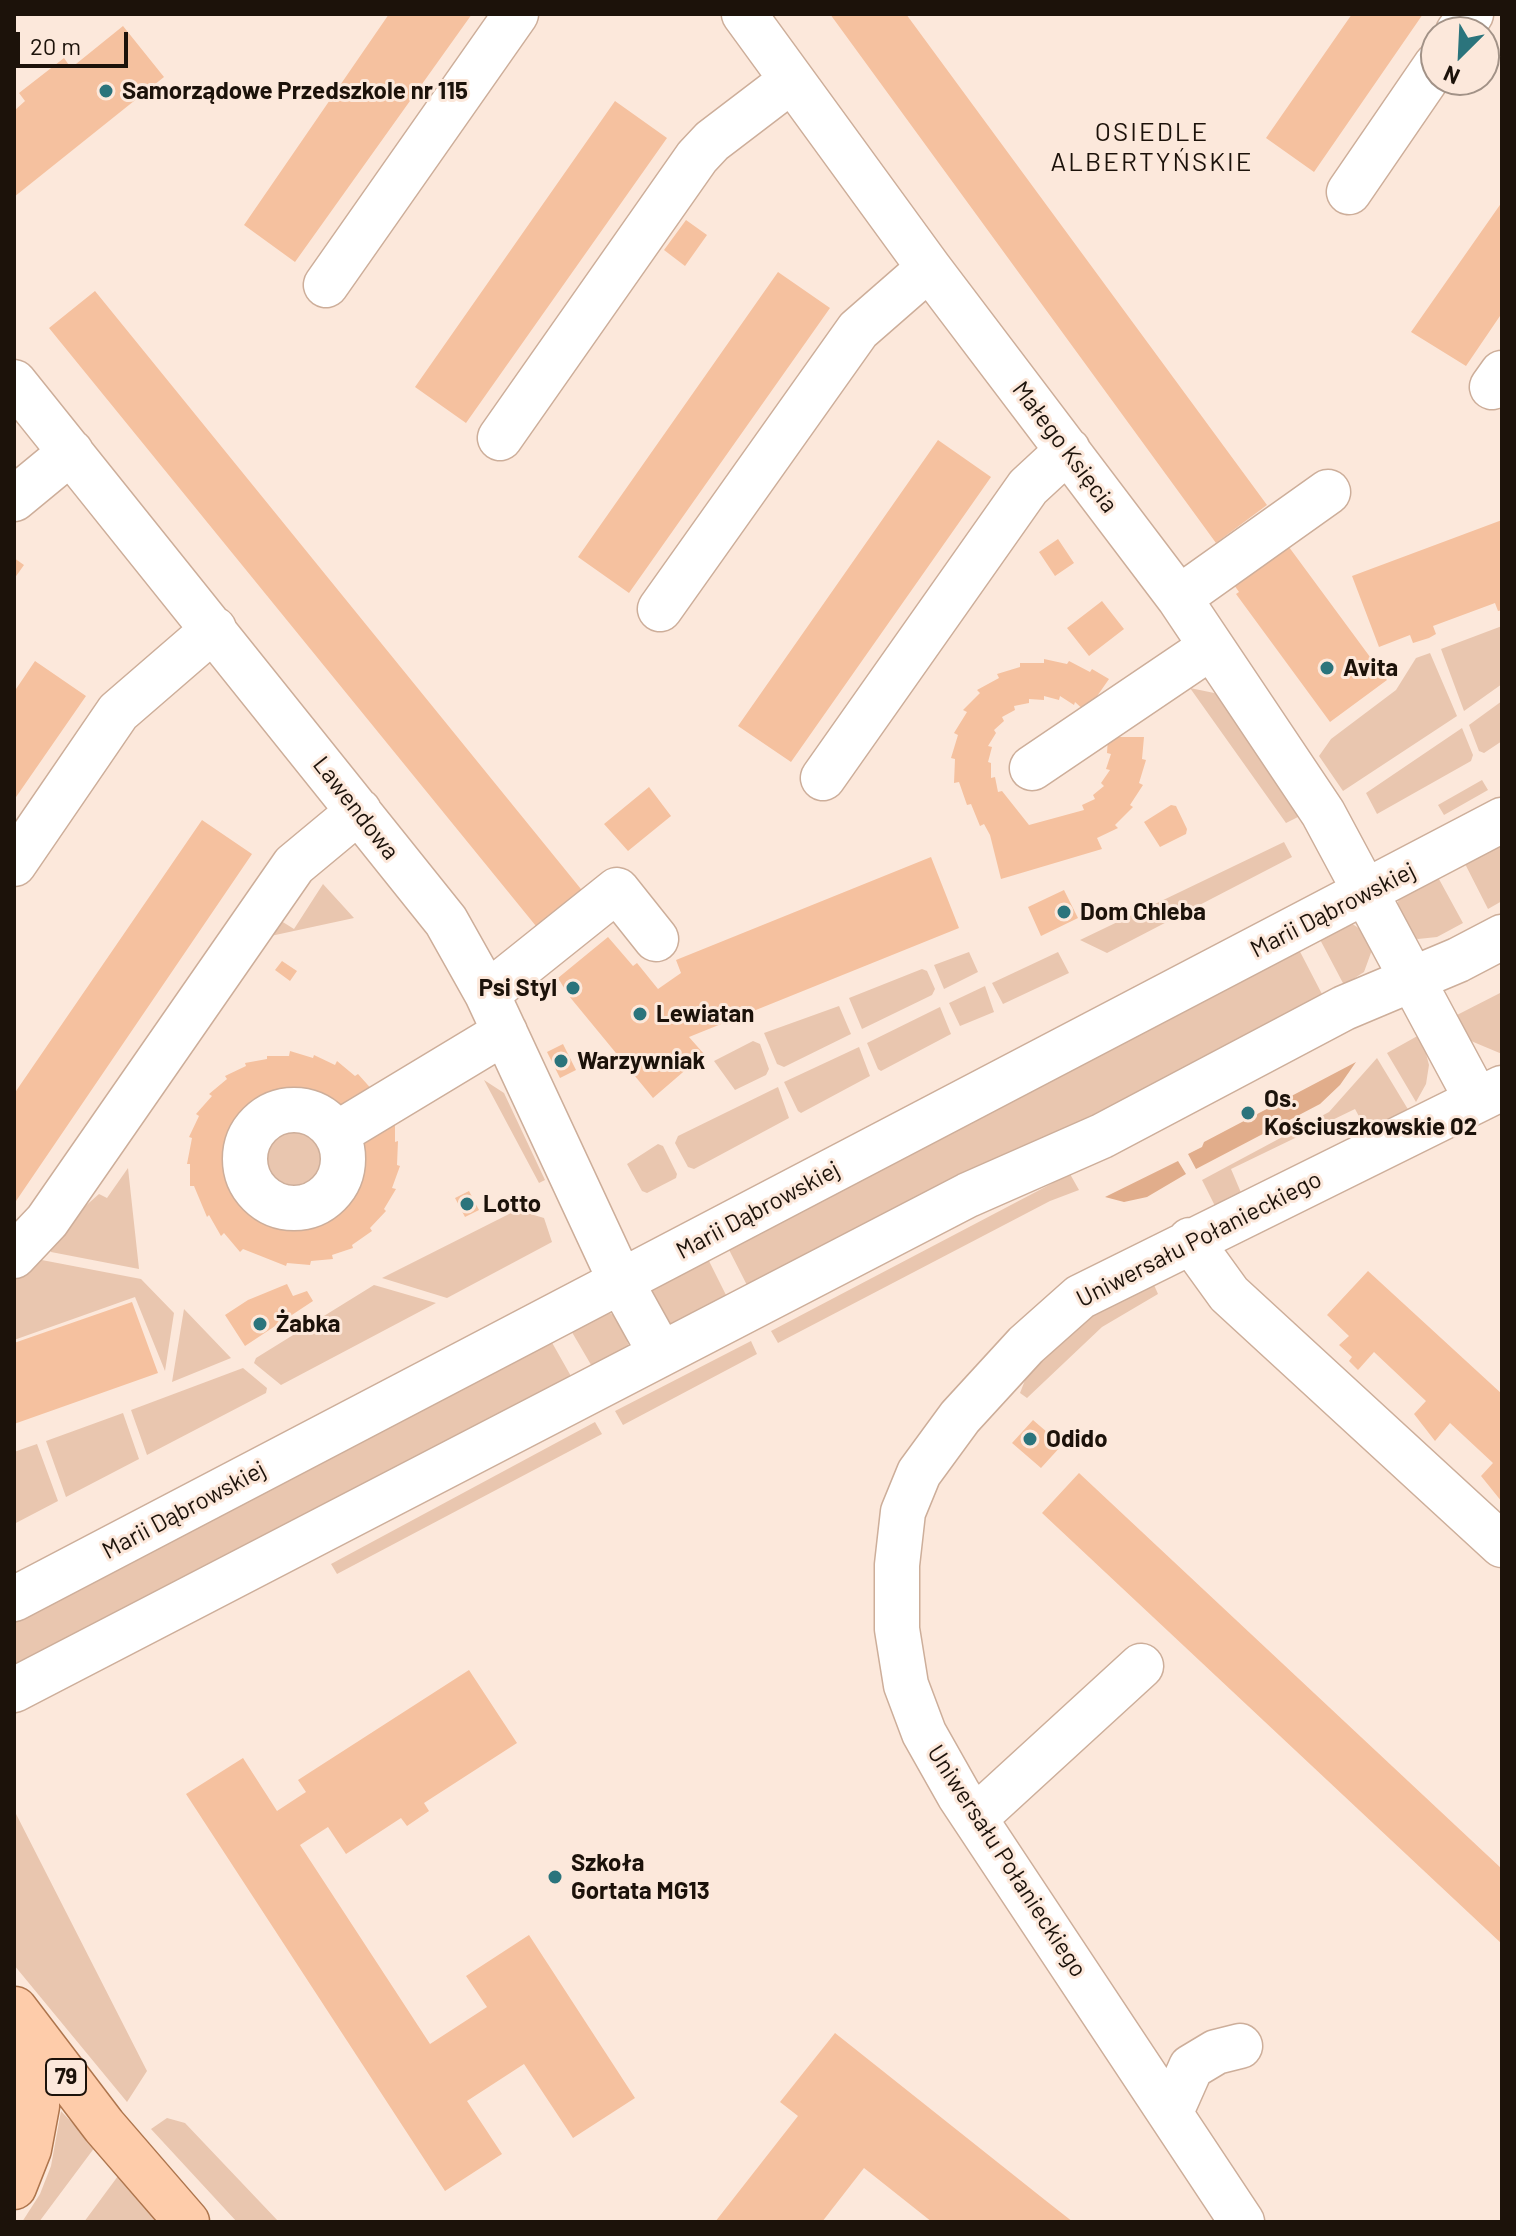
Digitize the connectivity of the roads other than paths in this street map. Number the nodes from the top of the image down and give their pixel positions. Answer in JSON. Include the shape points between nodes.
{"nodes":[{"id":1,"x":516,"y":14,"type":"edge"},
{"id":2,"x":744,"y":14,"type":"edge"},
{"id":3,"x":792,"y":80,"type":"junction"},
{"id":4,"x":1420,"y":88,"type":"edge"},
{"id":5,"x":1349,"y":192,"type":"dead end"},
{"id":6,"x":929,"y":268,"type":"junction"},
{"id":7,"x":326,"y":285,"type":"dead end"},
{"id":8,"x":14,"y":382,"type":"edge"},
{"id":9,"x":500,"y":438,"type":"dead end"},
{"id":10,"x":1068,"y":450,"type":"junction"},
{"id":11,"x":71,"y":452,"type":"junction"},
{"id":12,"x":1328,"y":492,"type":"dead end"},
{"id":13,"x":14,"y":499,"type":"edge"},
{"id":14,"x":1179,"y":598,"type":"junction"},
{"id":15,"x":660,"y":609,"type":"dead end"},
{"id":16,"x":214,"y":629,"type":"junction"},
{"id":17,"x":1211,"y":647,"type":"junction"},
{"id":18,"x":1032,"y":768,"type":"dead end"},
{"id":19,"x":823,"y":778,"type":"dead end"},
{"id":20,"x":359,"y":811,"type":"junction"},
{"id":21,"x":1502,"y":820,"type":"edge"},
{"id":22,"x":14,"y":864,"type":"edge"},
{"id":23,"x":1365,"y":894,"type":"junction"},
{"id":24,"x":1502,"y":937,"type":"edge"},
{"id":25,"x":656,"y":939,"type":"dead end"},
{"id":26,"x":1412,"y":979,"type":"junction"},
{"id":27,"x":496,"y":1013,"type":"junction"},
{"id":28,"x":1490,"y":1094,"type":"edge"},
{"id":29,"x":336,"y":1134,"type":"dead end"},
{"id":30,"x":1190,"y":1240,"type":"junction"},
{"id":31,"x":14,"y":1256,"type":"edge"},
{"id":32,"x":621,"y":1282,"type":"junction"},
{"id":33,"x":661,"y":1354,"type":"junction"},
{"id":34,"x":1502,"y":1545,"type":"edge"},
{"id":35,"x":14,"y":1599,"type":"edge"},
{"id":36,"x":1141,"y":1666,"type":"dead end"},
{"id":37,"x":14,"y":1690,"type":"edge"},
{"id":38,"x":975,"y":1818,"type":"junction"},
{"id":39,"x":14,"y":2009,"type":"edge"},
{"id":40,"x":1240,"y":2046,"type":"dead end"},
{"id":41,"x":1171,"y":2112,"type":"junction"},
{"id":42,"x":14,"y":2187,"type":"edge"},
{"id":43,"x":187,"y":2222,"type":"edge"},
{"id":44,"x":1242,"y":2222,"type":"edge"}],
"edges":[{"from":1,"to":7,"type":"street"},
{"from":2,"to":3,"type":"street","name":"Małego Księcia"},
{"from":3,"to":6,"type":"street","name":"Małego Księcia"},
{"from":3,"to":9,"type":"street","via":[[697,157]]},
{"from":4,"to":5,"type":"street"},
{"from":6,"to":10,"type":"street","name":"Małego Księcia"},
{"from":6,"to":15,"type":"street","via":[[858,330]]},
{"from":8,"to":11,"type":"street","name":"Lawendowa"},
{"from":10,"to":14,"type":"street","name":"Małego Księcia"},
{"from":10,"to":19,"type":"street","via":[[1028,487]]},
{"from":11,"to":13,"type":"street"},
{"from":11,"to":16,"type":"street","name":"Lawendowa"},
{"from":12,"to":14,"type":"street"},
{"from":14,"to":17,"type":"street","name":"Małego Księcia"},
{"from":16,"to":20,"type":"street","name":"Lawendowa"},
{"from":16,"to":22,"type":"street","via":[[123,706]]},
{"from":17,"to":18,"type":"street"},
{"from":17,"to":23,"type":"street","name":"Małego Księcia","via":[[1323,813]]},
{"from":20,"to":27,"type":"street","name":"Lawendowa","via":[[446,921]]},
{"from":20,"to":31,"type":"street","via":[[294,865],[47,1221]]},
{"from":21,"to":23,"type":"street","name":"Marii Dąbrowskiej"},
{"from":23,"to":26,"type":"street","name":"Małego Księcia"},
{"from":23,"to":32,"type":"street","name":"Marii Dąbrowskiej"},
{"from":24,"to":26,"type":"street"},
{"from":25,"to":27,"type":"street","via":[[617,890]]},
{"from":26,"to":28,"type":"street","name":"Uniwersału Połanieckiego"},
{"from":26,"to":33,"type":"street","via":[[1344,1008],[1102,1136],[968,1195]]},
{"from":27,"to":29,"type":"street"},
{"from":27,"to":32,"type":"street","name":"Lawendowa"},
{"from":28,"to":30,"type":"street","name":"Uniwersału Połanieckiego"},
{"from":30,"to":34,"type":"street","via":[[1229,1294]]},
{"from":30,"to":38,"type":"street","name":"Uniwersału Połanieckiego","via":[[1101,1284],[1045,1326],[960,1417],[910,1492],[899,1539],[896,1597],[906,1685],[924,1733]]},
{"from":32,"to":33,"type":"street","name":"Lawendowa"},
{"from":32,"to":35,"type":"street","name":"Marii Dąbrowskiej"},
{"from":33,"to":37,"type":"street"},
{"from":36,"to":38,"type":"street"},
{"from":38,"to":41,"type":"street","name":"Uniwersału Połanieckiego"},
{"from":39,"to":42,"type":"main road","via":[[33,2042],[38,2087],[29,2149]]},
{"from":39,"to":43,"type":"main road","number":"79"},
{"from":40,"to":41,"type":"street","via":[[1191,2067]]},
{"from":41,"to":44,"type":"street","name":"Uniwersału Połanieckiego"}]}
